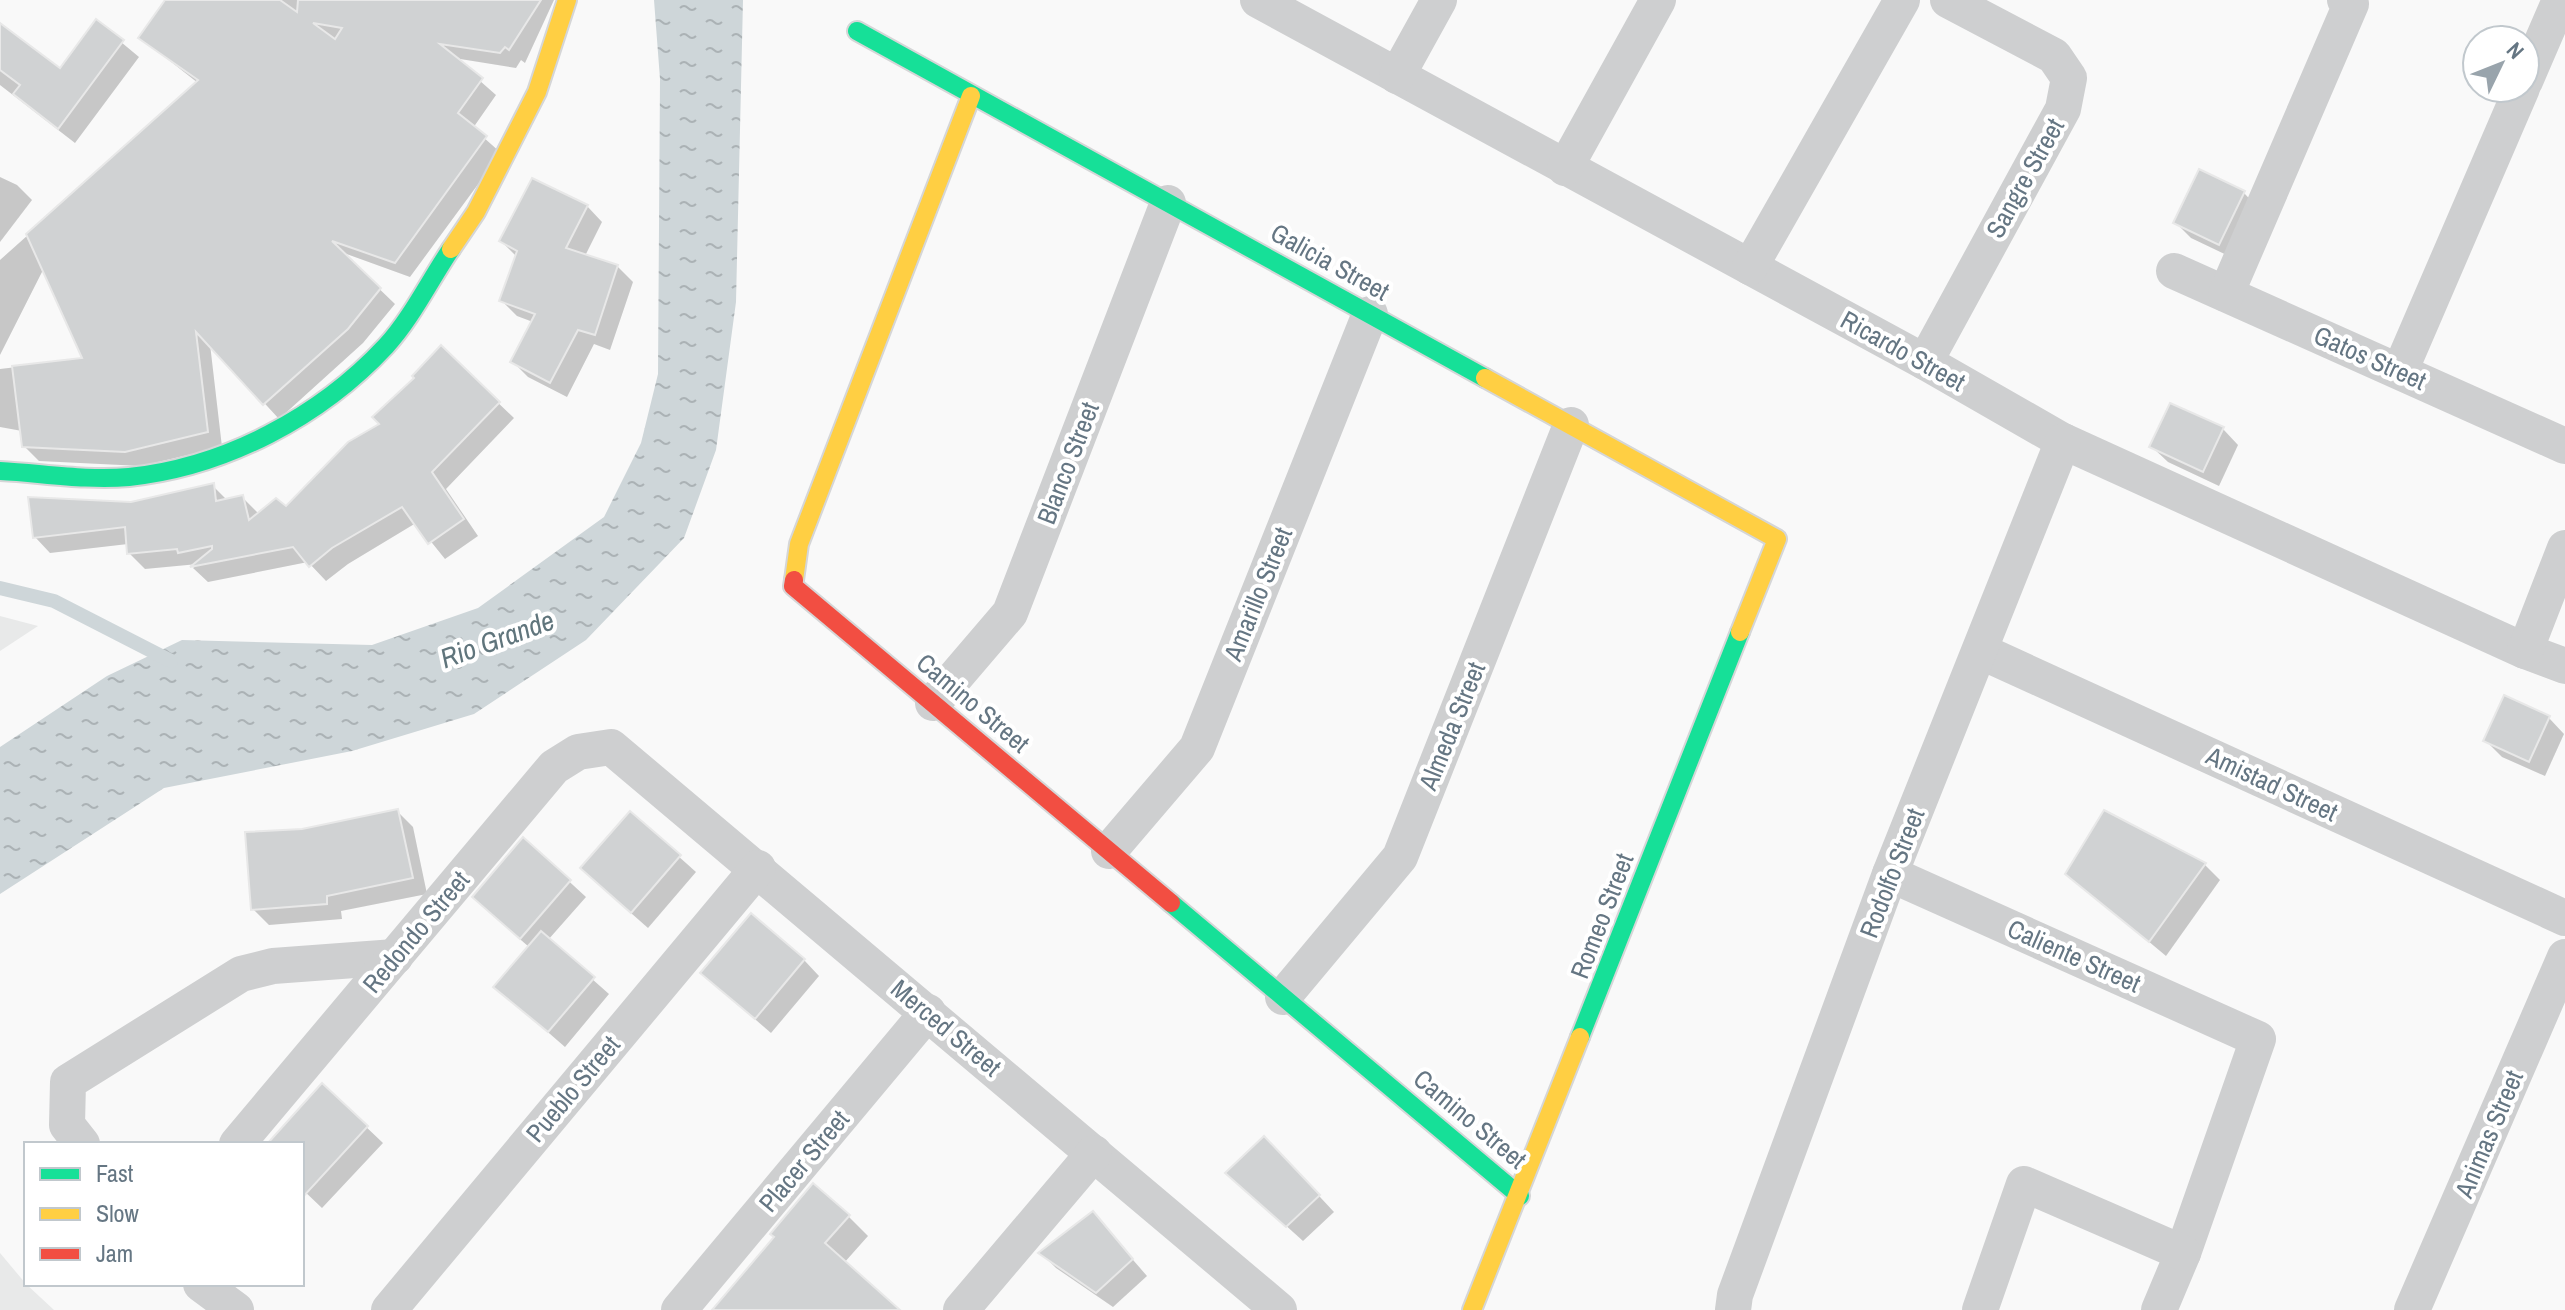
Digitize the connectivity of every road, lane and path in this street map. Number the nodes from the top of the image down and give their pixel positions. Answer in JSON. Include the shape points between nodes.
{"nodes":[{"id":1,"x":567,"y":0,"type":"edge"},
{"id":2,"x":1258,"y":0,"type":"edge"},
{"id":3,"x":1439,"y":0,"type":"edge"},
{"id":4,"x":1658,"y":0,"type":"edge"},
{"id":5,"x":1902,"y":0,"type":"edge"},
{"id":6,"x":1948,"y":0,"type":"edge"},
{"id":7,"x":2560,"y":0,"type":"edge"},
{"id":8,"x":2348,"y":2,"type":"edge"},
{"id":9,"x":857,"y":31,"type":"dead end"},
{"id":10,"x":2541,"y":44,"type":"edge"},
{"id":11,"x":1397,"y":76,"type":"junction"},
{"id":12,"x":971,"y":96,"type":"junction"},
{"id":13,"x":2515,"y":104,"type":"edge"},
{"id":14,"x":1565,"y":168,"type":"junction"},
{"id":15,"x":1168,"y":203,"type":"junction"},
{"id":16,"x":1750,"y":267,"type":"junction"},
{"id":17,"x":2174,"y":271,"type":"dead end"},
{"id":18,"x":2226,"y":294,"type":"junction"},
{"id":19,"x":1370,"y":314,"type":"junction"},
{"id":20,"x":1925,"y":362,"type":"junction"},
{"id":21,"x":2400,"y":371,"type":"junction"},
{"id":22,"x":1571,"y":425,"type":"junction"},
{"id":23,"x":2063,"y":441,"type":"junction"},
{"id":24,"x":2565,"y":446,"type":"edge"},
{"id":25,"x":0,"y":471,"type":"edge"},
{"id":26,"x":1777,"y":539,"type":"joint"},
{"id":27,"x":2565,"y":548,"type":"edge"},
{"id":28,"x":1980,"y":651,"type":"junction"},
{"id":29,"x":2525,"y":651,"type":"junction"},
{"id":30,"x":2565,"y":666,"type":"edge"},
{"id":31,"x":933,"y":703,"type":"junction"},
{"id":32,"x":611,"y":747,"type":"joint"},
{"id":33,"x":1109,"y":851,"type":"junction"},
{"id":34,"x":758,"y":868,"type":"junction"},
{"id":35,"x":1890,"y":874,"type":"junction"},
{"id":36,"x":2565,"y":918,"type":"edge"},
{"id":37,"x":395,"y":957,"type":"junction"},
{"id":38,"x":2565,"y":957,"type":"edge"},
{"id":39,"x":1283,"y":997,"type":"junction"},
{"id":40,"x":928,"y":1012,"type":"junction"},
{"id":41,"x":80,"y":1142,"type":"edge"},
{"id":42,"x":239,"y":1142,"type":"edge"},
{"id":43,"x":1094,"y":1153,"type":"junction"},
{"id":44,"x":1520,"y":1196,"type":"junction"},
{"id":45,"x":2183,"y":1253,"type":"junction"},
{"id":46,"x":204,"y":1286,"type":"edge"},
{"id":47,"x":1272,"y":1308,"type":"edge"},
{"id":48,"x":236,"y":1310,"type":"edge"},
{"id":49,"x":389,"y":1310,"type":"edge"},
{"id":50,"x":679,"y":1310,"type":"edge"},
{"id":51,"x":961,"y":1310,"type":"edge"},
{"id":52,"x":1472,"y":1310,"type":"edge"},
{"id":53,"x":1733,"y":1310,"type":"edge"},
{"id":54,"x":1980,"y":1310,"type":"edge"},
{"id":55,"x":2159,"y":1310,"type":"edge"},
{"id":56,"x":2412,"y":1310,"type":"edge"}],
"edges":[{"from":1,"to":25,"type":"street","via":[[537,92],[476,212],[387,345],[336,390],[269,436],[194,464],[127,477]]},
{"from":2,"to":11,"type":"street","name":"Ricardo Street"},
{"from":3,"to":11,"type":"street"},
{"from":4,"to":14,"type":"street"},
{"from":5,"to":16,"type":"street"},
{"from":6,"to":20,"type":"street","name":"Sangre Street","via":[[2054,56],[2069,78],[2063,109]]},
{"from":7,"to":10,"type":"street"},
{"from":8,"to":18,"type":"street"},
{"from":9,"to":12,"type":"street","name":"Galicia Street"},
{"from":11,"to":14,"type":"street","name":"Ricardo Street"},
{"from":12,"to":15,"type":"street","name":"Galicia Street"},
{"from":12,"to":31,"type":"street","name":"Camino Street","via":[[799,544],[793,586]]},
{"from":13,"to":21,"type":"street"},
{"from":14,"to":16,"type":"street","name":"Ricardo Street"},
{"from":15,"to":19,"type":"street","name":"Galicia Street"},
{"from":15,"to":31,"type":"street","name":"Blanco Street","via":[[1010,613]]},
{"from":16,"to":20,"type":"street","name":"Ricardo Street"},
{"from":17,"to":18,"type":"street","name":"Gatos Street"},
{"from":18,"to":21,"type":"street","name":"Gatos Street"},
{"from":19,"to":22,"type":"street","name":"Galicia Street"},
{"from":19,"to":33,"type":"street","name":"Amarillo Street","via":[[1197,748]]},
{"from":20,"to":23,"type":"street","name":"Ricardo Street"},
{"from":21,"to":24,"type":"street","name":"Gatos Street"},
{"from":22,"to":26,"type":"street","name":"Galicia Street"},
{"from":22,"to":39,"type":"street","name":"Almeda Street","via":[[1400,857]]},
{"from":23,"to":28,"type":"street","name":"Rodolfo Street"},
{"from":23,"to":29,"type":"street","name":"Ricardo Street"},
{"from":26,"to":44,"type":"street","name":"Romeo Street"},
{"from":27,"to":29,"type":"street"},
{"from":28,"to":35,"type":"street","name":"Rodolfo Street"},
{"from":28,"to":36,"type":"street","name":"Amistad Street"},
{"from":29,"to":30,"type":"street","name":"Ricardo Street"},
{"from":31,"to":33,"type":"street","name":"Camino Street"},
{"from":32,"to":34,"type":"street","name":"Merced Street"},
{"from":32,"to":37,"type":"street","name":"Redondo Street","via":[[578,752],[554,767]]},
{"from":33,"to":39,"type":"street","name":"Camino Street"},
{"from":34,"to":40,"type":"street","name":"Merced Street"},
{"from":34,"to":49,"type":"street","name":"Pueblo Street"},
{"from":35,"to":45,"type":"street","name":"Caliente Street","via":[[2258,1039]]},
{"from":35,"to":53,"type":"street","name":"Rodolfo Street"},
{"from":37,"to":41,"type":"street","via":[[273,966],[241,974],[68,1082],[67,1125]]},
{"from":37,"to":42,"type":"street","name":"Redondo Street"},
{"from":38,"to":56,"type":"street","name":"Animas Street"},
{"from":39,"to":44,"type":"street","name":"Camino Street"},
{"from":40,"to":43,"type":"street","name":"Merced Street"},
{"from":40,"to":50,"type":"street","name":"Placer Street"},
{"from":43,"to":47,"type":"street","name":"Merced Street"},
{"from":43,"to":51,"type":"street"},
{"from":44,"to":52,"type":"street","name":"Romeo Street"},
{"from":45,"to":54,"type":"street","via":[[2024,1184]]},
{"from":45,"to":55,"type":"street"},
{"from":46,"to":48,"type":"street"}]}
